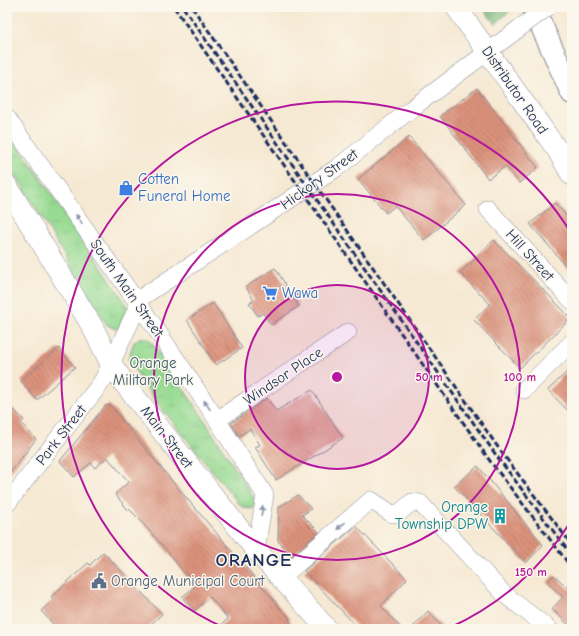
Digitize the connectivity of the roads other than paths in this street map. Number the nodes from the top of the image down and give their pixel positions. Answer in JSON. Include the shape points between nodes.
{"nodes":[{"id":1,"x":456,"y":7,"type":"edge"},
{"id":2,"x":533,"y":7,"type":"edge"},
{"id":3,"x":541,"y":7,"type":"edge"},
{"id":4,"x":548,"y":7,"type":"edge"},
{"id":5,"x":488,"y":52,"type":"junction"},
{"id":6,"x":572,"y":60,"type":"edge"},
{"id":7,"x":572,"y":93,"type":"edge"},
{"id":8,"x":7,"y":118,"type":"edge"},
{"id":9,"x":572,"y":175,"type":"edge"},
{"id":10,"x":7,"y":186,"type":"edge"},
{"id":11,"x":488,"y":209,"type":"dead end"},
{"id":12,"x":572,"y":301,"type":"edge"},
{"id":13,"x":138,"y":304,"type":"junction"},
{"id":14,"x":348,"y":332,"type":"dead end"},
{"id":15,"x":572,"y":342,"type":"edge"},
{"id":16,"x":111,"y":364,"type":"junction"},
{"id":17,"x":524,"y":390,"type":"dead end"},
{"id":18,"x":217,"y":420,"type":"junction"},
{"id":19,"x":7,"y":504,"type":"edge"},
{"id":20,"x":256,"y":550,"type":"junction"},
{"id":21,"x":281,"y":578,"type":"junction"},
{"id":22,"x":327,"y":629,"type":"edge"},
{"id":23,"x":549,"y":629,"type":"edge"}],
"edges":[{"from":1,"to":5,"type":"main road","name":"Distributor Road"},
{"from":2,"to":7,"type":"highway"},
{"from":3,"to":6,"type":"highway"},
{"from":4,"to":5,"type":"street","name":"Hickory Street","bridge":true},
{"from":5,"to":9,"type":"main road","name":"Distributor Road"},
{"from":5,"to":13,"type":"street","name":"Hickory Street","via":[[338,167],[142,297]]},
{"from":13,"to":8,"type":"street","name":"South Main Street","one_way":true},
{"from":10,"to":16,"type":"main road","name":"Main Street","via":[[92,326]]},
{"from":11,"to":12,"type":"street","name":"Hill Street"},
{"from":13,"to":16,"type":"street","name":"Hickory Street"},
{"from":18,"to":13,"type":"street","name":"South Main Street","one_way":true},
{"from":14,"to":18,"type":"street","name":"Windsor Place"},
{"from":15,"to":17,"type":"street"},
{"from":16,"to":19,"type":"street","name":"Park Street","via":[[101,383]]},
{"from":16,"to":20,"type":"main road","name":"Main Street"},
{"from":20,"to":18,"type":"street","name":"South Main Street","one_way":true,"via":[[265,495]]},
{"from":20,"to":21,"type":"main road","name":"Main Street"},
{"from":21,"to":22,"type":"main road","name":"Main Street"},
{"from":23,"to":21,"type":"street","one_way":true,"via":[[504,594],[420,503],[412,502],[399,513],[392,514],[371,500]]}]}
